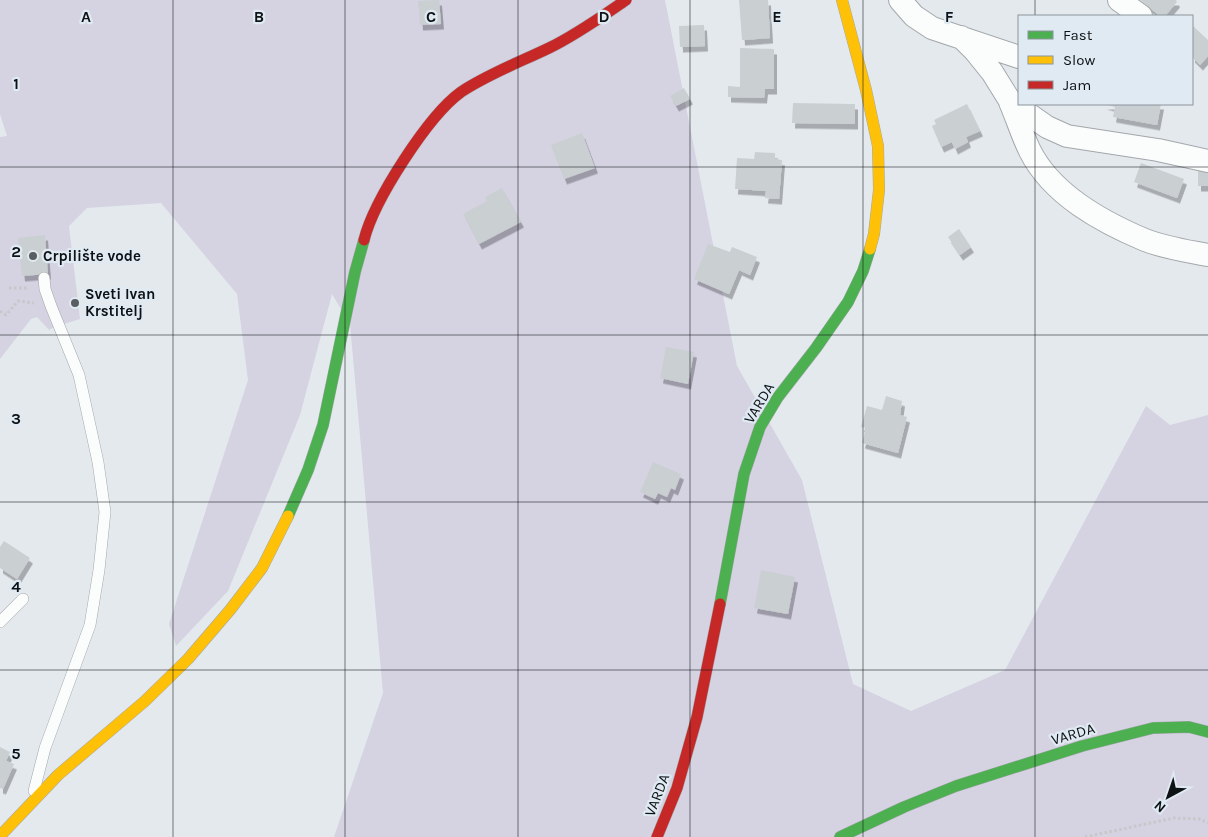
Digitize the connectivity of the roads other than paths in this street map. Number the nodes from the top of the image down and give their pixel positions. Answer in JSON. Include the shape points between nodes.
{"nodes":[{"id":1,"x":626,"y":0,"type":"edge"},
{"id":2,"x":842,"y":0,"type":"edge"},
{"id":3,"x":900,"y":0,"type":"edge"},
{"id":4,"x":1119,"y":0,"type":"edge"},
{"id":5,"x":1141,"y":15,"type":"edge"},
{"id":6,"x":962,"y":36,"type":"junction"},
{"id":7,"x":1018,"y":57,"type":"edge"},
{"id":8,"x":1010,"y":101,"type":"junction"},
{"id":9,"x":1208,"y":161,"type":"edge"},
{"id":10,"x":1208,"y":248,"type":"edge"},
{"id":11,"x":1184,"y":251,"type":"junction"},
{"id":12,"x":1208,"y":255,"type":"edge"},
{"id":13,"x":44,"y":278,"type":"dead end"},
{"id":14,"x":23,"y":599,"type":"dead end"},
{"id":15,"x":0,"y":622,"type":"edge"},
{"id":16,"x":1208,"y":732,"type":"edge"},
{"id":17,"x":31,"y":802,"type":"junction"},
{"id":18,"x":0,"y":836,"type":"edge"},
{"id":19,"x":657,"y":837,"type":"edge"},
{"id":20,"x":840,"y":837,"type":"edge"}],
"edges":[{"from":1,"to":17,"type":"street","via":[[552,47],[460,93],[433,120],[380,200],[365,235],[323,425],[308,470],[262,568],[188,659]]},
{"from":2,"to":19,"type":"street","name":"VARDA","via":[[878,146],[874,234],[863,271],[848,302],[778,397],[760,427],[744,474],[698,717],[677,788]]},
{"from":3,"to":6,"type":"street","via":[[914,16],[932,28]]},
{"from":4,"to":5,"type":"street"},
{"from":6,"to":7,"type":"street"},
{"from":6,"to":8,"type":"street","via":[[992,72]]},
{"from":8,"to":9,"type":"street","via":[[1046,127],[1067,136]]},
{"from":8,"to":11,"type":"street","via":[[1030,152],[1046,176],[1071,199],[1146,240]]},
{"from":10,"to":11,"type":"street"},
{"from":11,"to":12,"type":"street"},
{"from":13,"to":17,"type":"lane","via":[[51,306],[79,375],[98,462],[104,512],[90,625],[45,748]]},
{"from":14,"to":15,"type":"lane"},
{"from":16,"to":20,"type":"street","name":"VARDA","via":[[1189,727],[1153,728],[1082,746],[956,786]]},
{"from":17,"to":18,"type":"street"}]}
